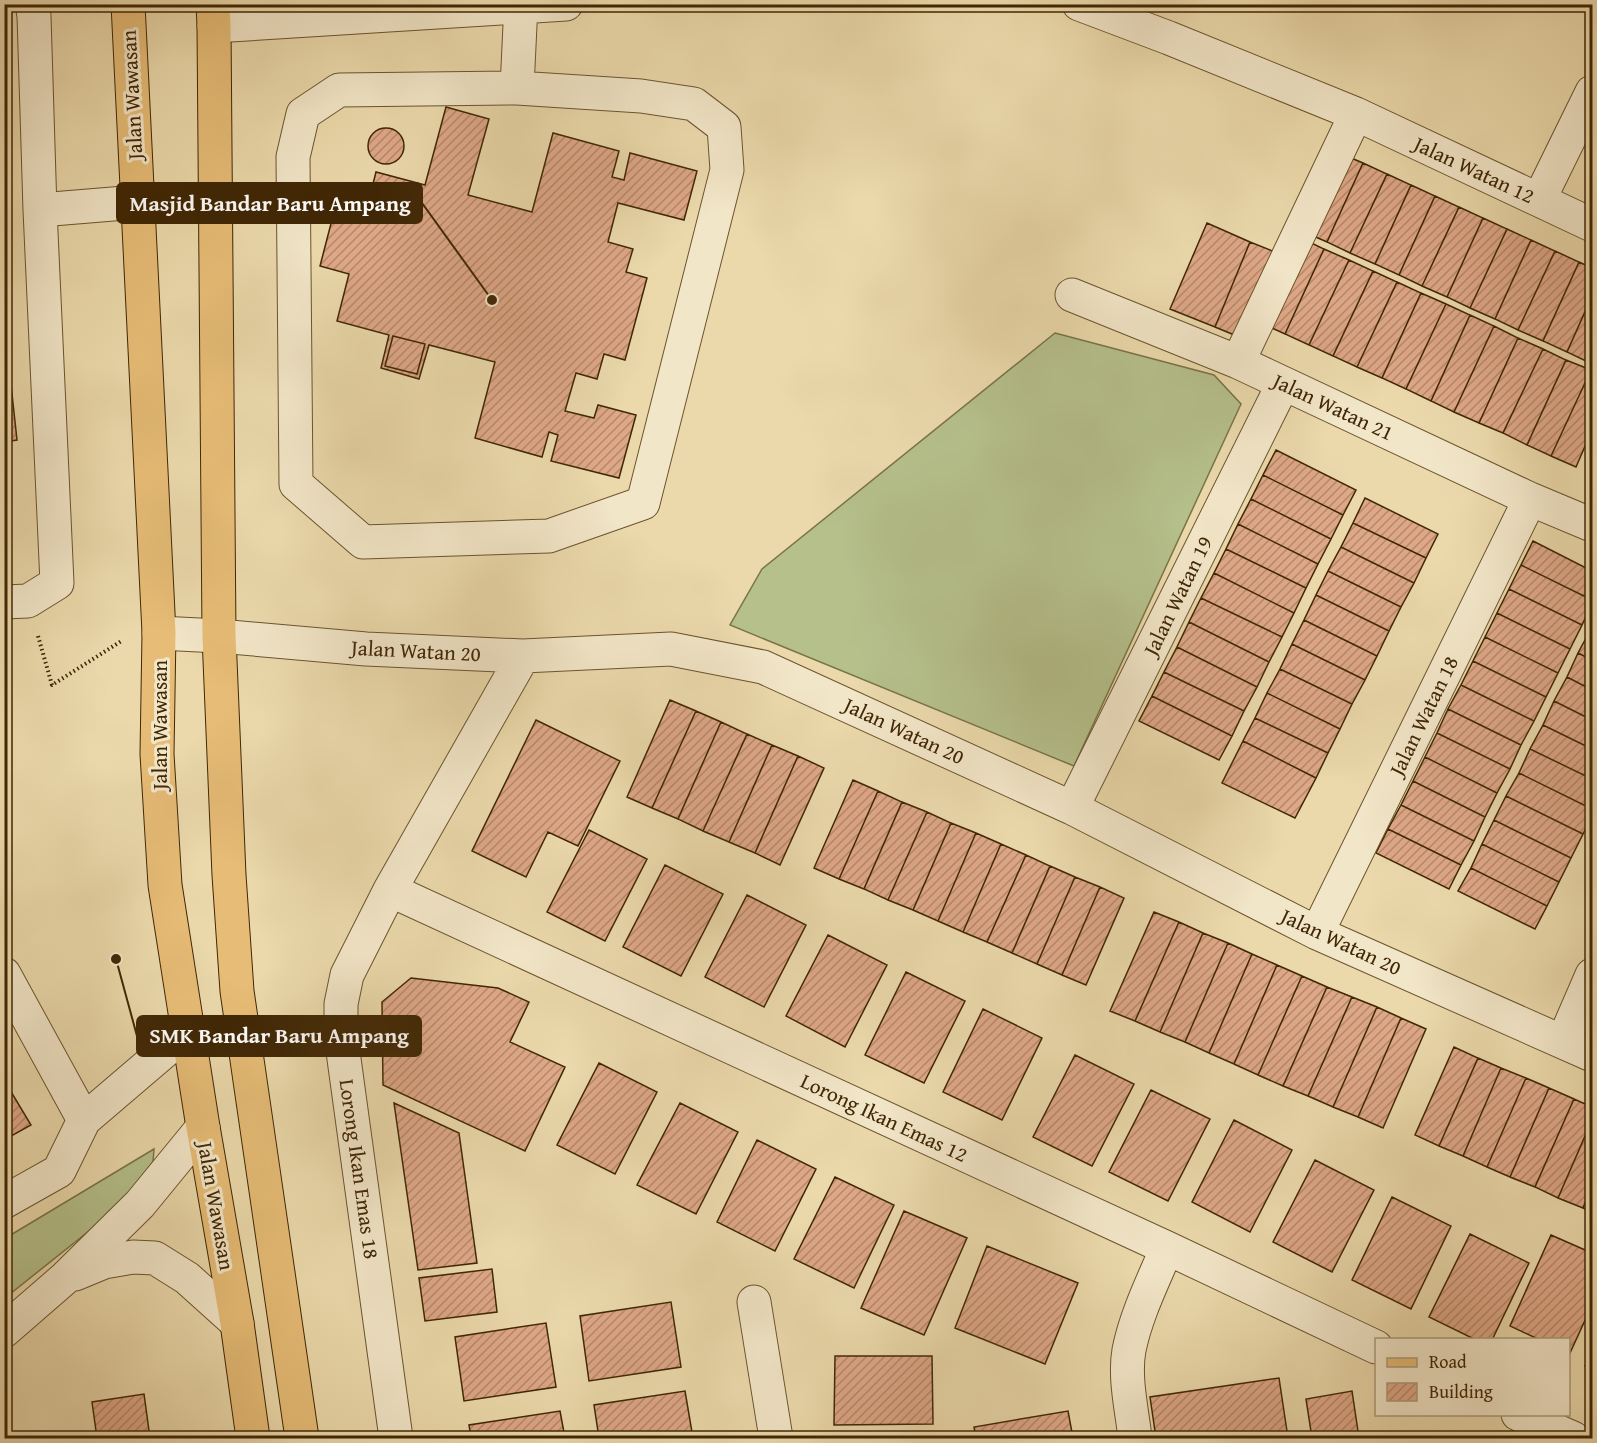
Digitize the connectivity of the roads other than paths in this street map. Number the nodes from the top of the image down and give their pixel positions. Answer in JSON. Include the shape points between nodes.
{"nodes":[{"id":1,"x":32,"y":4,"type":"edge"},
{"id":2,"x":128,"y":4,"type":"edge"},
{"id":3,"x":566,"y":4,"type":"edge"},
{"id":4,"x":1079,"y":4,"type":"edge"},
{"id":5,"x":521,"y":6,"type":"edge"},
{"id":6,"x":214,"y":15,"type":"edge"},
{"id":7,"x":517,"y":88,"type":"junction"},
{"id":8,"x":1593,"y":92,"type":"edge"},
{"id":9,"x":1356,"y":114,"type":"junction"},
{"id":10,"x":1539,"y":200,"type":"junction"},
{"id":11,"x":137,"y":202,"type":"junction"},
{"id":12,"x":40,"y":210,"type":"junction"},
{"id":13,"x":1593,"y":225,"type":"edge"},
{"id":14,"x":1072,"y":295,"type":"dead end"},
{"id":15,"x":1238,"y":362,"type":"junction"},
{"id":16,"x":1283,"y":384,"type":"junction"},
{"id":17,"x":1530,"y":499,"type":"junction"},
{"id":18,"x":1593,"y":525,"type":"edge"},
{"id":19,"x":16,"y":602,"type":"edge"},
{"id":20,"x":159,"y":625,"type":"junction"},
{"id":21,"x":219,"y":636,"type":"junction"},
{"id":22,"x":523,"y":656,"type":"junction"},
{"id":23,"x":1072,"y":808,"type":"junction"},
{"id":24,"x":390,"y":890,"type":"junction"},
{"id":25,"x":1317,"y":933,"type":"junction"},
{"id":26,"x":4,"y":974,"type":"edge"},
{"id":27,"x":1593,"y":975,"type":"edge"},
{"id":28,"x":187,"y":1032,"type":"junction"},
{"id":29,"x":1563,"y":1042,"type":"junction"},
{"id":30,"x":1593,"y":1055,"type":"edge"},
{"id":31,"x":84,"y":1120,"type":"junction"},
{"id":32,"x":203,"y":1127,"type":"junction"},
{"id":33,"x":4,"y":1202,"type":"edge"},
{"id":34,"x":1167,"y":1248,"type":"junction"},
{"id":35,"x":64,"y":1278,"type":"junction"},
{"id":36,"x":754,"y":1302,"type":"dead end"},
{"id":37,"x":237,"y":1323,"type":"junction"},
{"id":38,"x":4,"y":1331,"type":"edge"},
{"id":39,"x":1375,"y":1346,"type":"edge"},
{"id":40,"x":1528,"y":1425,"type":"edge"},
{"id":41,"x":253,"y":1438,"type":"edge"},
{"id":42,"x":302,"y":1438,"type":"edge"},
{"id":43,"x":396,"y":1438,"type":"edge"},
{"id":44,"x":776,"y":1438,"type":"edge"},
{"id":45,"x":1136,"y":1438,"type":"edge"},
{"id":46,"x":1573,"y":1438,"type":"edge"}],
"edges":[{"from":1,"to":12,"type":"street"},
{"from":2,"to":11,"type":"main road","name":"Jalan Wawasan"},
{"from":3,"to":5,"type":"street"},
{"from":4,"to":9,"type":"street","name":"Jalan Watan 12"},
{"from":5,"to":6,"type":"street"},
{"from":5,"to":7,"type":"street"},
{"from":6,"to":21,"type":"main road"},
{"from":7,"to":7,"type":"street","via":[[641,96],[694,104],[724,127],[727,170],[643,503],[549,536],[363,542],[296,484],[293,157],[303,114],[339,90]]},
{"from":8,"to":10,"type":"street"},
{"from":9,"to":10,"type":"street","name":"Jalan Watan 12"},
{"from":9,"to":15,"type":"street"},
{"from":10,"to":13,"type":"street","name":"Jalan Watan 12"},
{"from":11,"to":12,"type":"street"},
{"from":11,"to":20,"type":"main road","name":"Jalan Wawasan"},
{"from":12,"to":19,"type":"street","via":[[57,583]]},
{"from":14,"to":15,"type":"street","name":"Jalan Watan 21"},
{"from":15,"to":16,"type":"street","name":"Jalan Watan 21"},
{"from":16,"to":17,"type":"street","name":"Jalan Watan 21"},
{"from":16,"to":23,"type":"street","name":"Jalan Watan 19"},
{"from":17,"to":18,"type":"street","name":"Jalan Watan 21"},
{"from":17,"to":25,"type":"street","name":"Jalan Watan 18"},
{"from":20,"to":21,"type":"street","name":"Jalan Watan 20"},
{"from":20,"to":28,"type":"main road","name":"Jalan Wawasan","via":[[157,754],[165,885]]},
{"from":21,"to":22,"type":"street","name":"Jalan Watan 20","via":[[366,649]]},
{"from":21,"to":42,"type":"main road","via":[[237,991]]},
{"from":22,"to":23,"type":"street","name":"Jalan Watan 20","via":[[671,649],[763,667]]},
{"from":22,"to":24,"type":"street","name":"Lorong Ikan Emas 18"},
{"from":23,"to":25,"type":"street","name":"Jalan Watan 20"},
{"from":24,"to":34,"type":"street","name":"Lorong Ikan Emas 12"},
{"from":24,"to":43,"type":"street","name":"Lorong Ikan Emas 18","via":[[347,975],[341,1004],[341,1037]]},
{"from":25,"to":29,"type":"street","name":"Jalan Watan 20"},
{"from":26,"to":31,"type":"street"},
{"from":27,"to":29,"type":"street"},
{"from":28,"to":31,"type":"street"},
{"from":28,"to":32,"type":"main road","name":"Jalan Wawasan"},
{"from":29,"to":30,"type":"street","name":"Jalan Watan 20"},
{"from":31,"to":33,"type":"street","via":[[59,1171]]},
{"from":32,"to":35,"type":"street","via":[[140,1204]]},
{"from":32,"to":37,"type":"main road","name":"Jalan Wawasan"},
{"from":34,"to":39,"type":"street","name":"Lorong Ikan Emas 12"},
{"from":34,"to":45,"type":"street","via":[[1129,1351],[1128,1383]]},
{"from":35,"to":37,"type":"street","via":[[104,1262],[155,1258],[187,1278]]},
{"from":35,"to":38,"type":"street"},
{"from":36,"to":44,"type":"street"},
{"from":37,"to":41,"type":"main road","name":"Jalan Wawasan"},
{"from":40,"to":46,"type":"street"}]}
